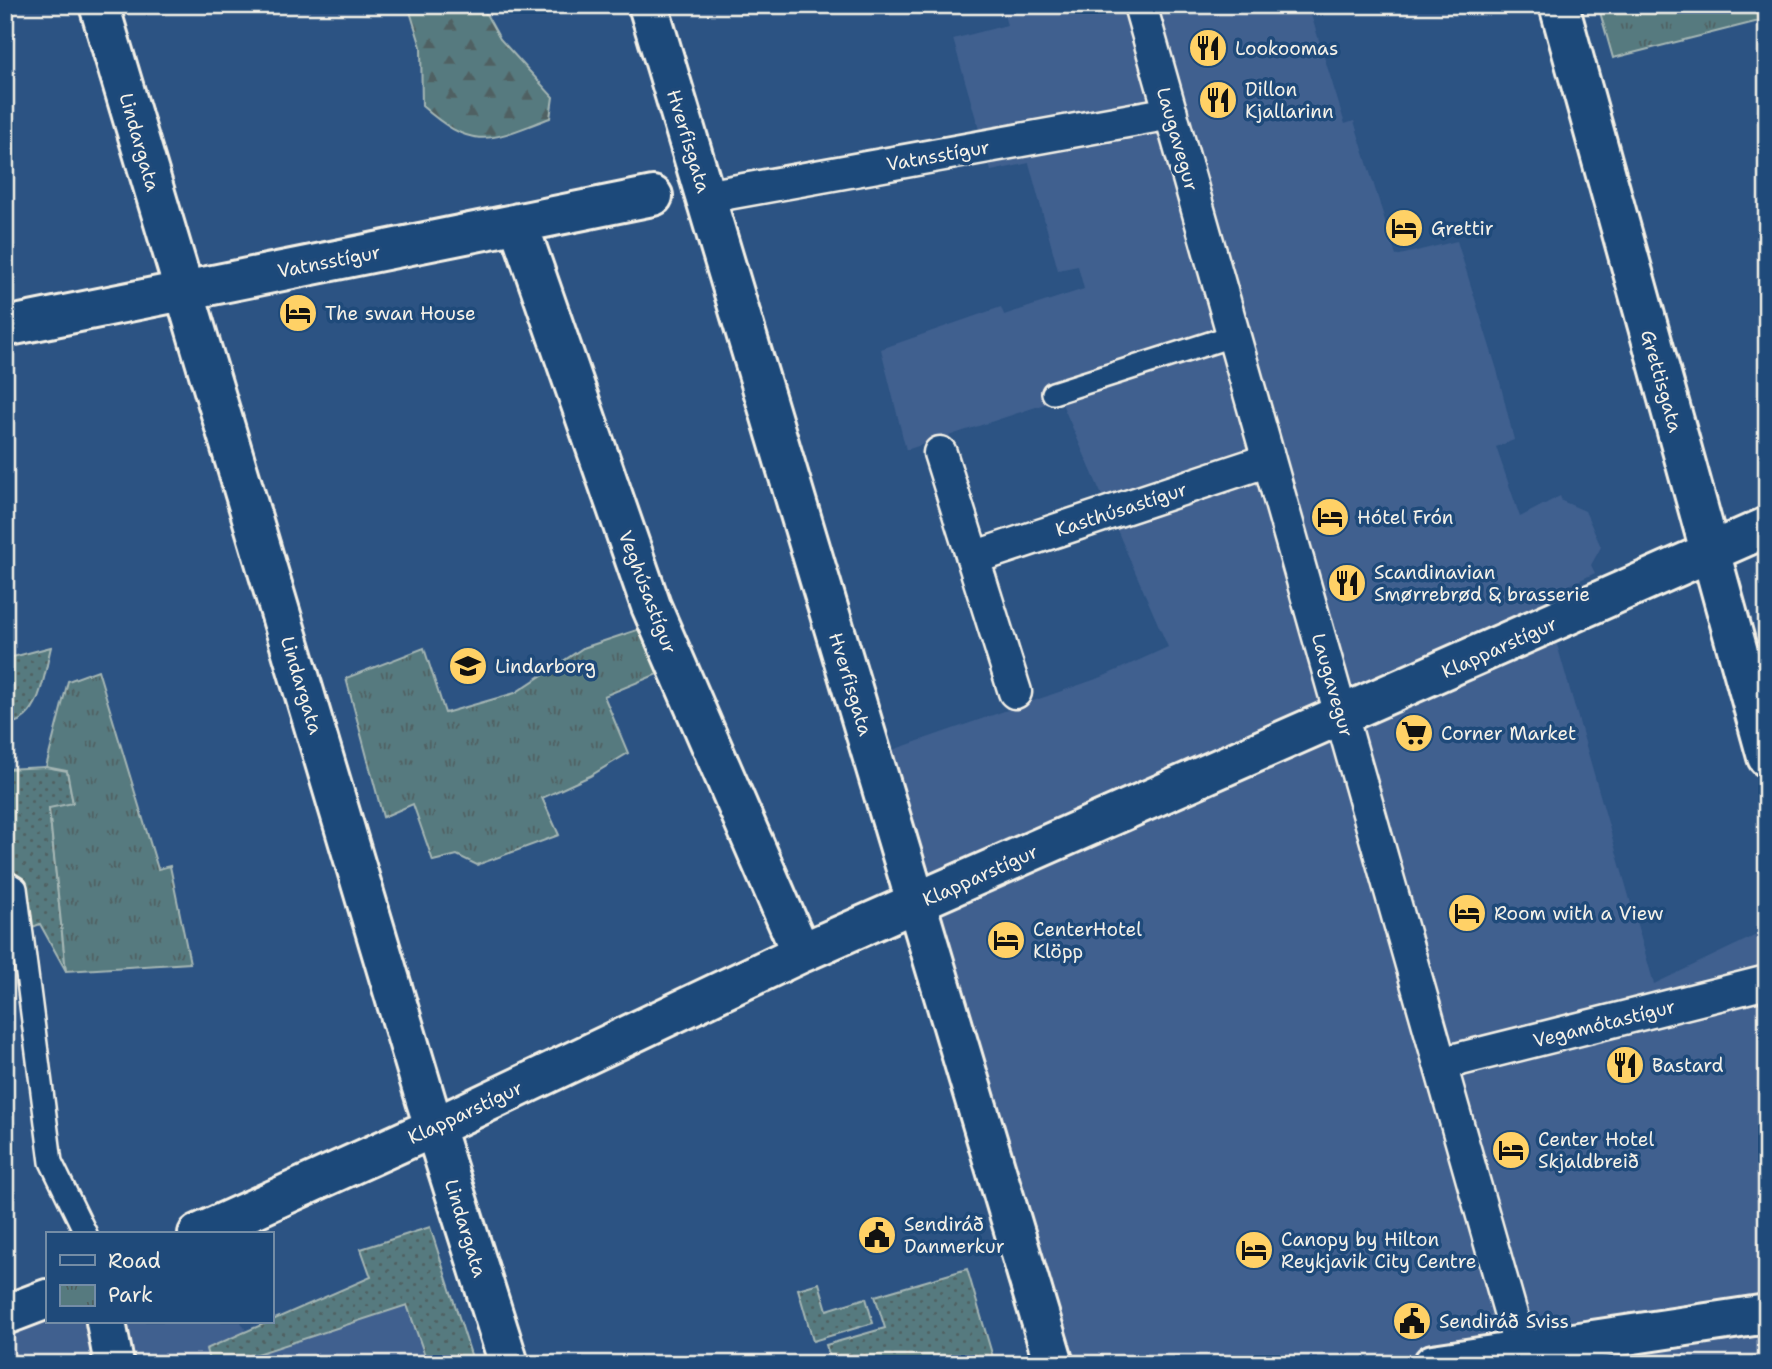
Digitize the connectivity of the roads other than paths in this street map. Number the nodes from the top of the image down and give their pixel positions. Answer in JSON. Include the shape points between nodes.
{"nodes":[{"id":1,"x":99,"y":5,"type":"edge"},
{"id":2,"x":648,"y":5,"type":"edge"},
{"id":3,"x":1140,"y":5,"type":"edge"},
{"id":4,"x":1559,"y":5,"type":"edge"},
{"id":5,"x":1171,"y":113,"type":"junction"},
{"id":6,"x":653,"y":196,"type":"dead end"},
{"id":7,"x":705,"y":197,"type":"junction"},
{"id":8,"x":518,"y":223,"type":"junction"},
{"id":9,"x":185,"y":291,"type":"junction"},
{"id":10,"x":5,"y":327,"type":"edge"},
{"id":11,"x":1235,"y":335,"type":"junction"},
{"id":12,"x":1053,"y":393,"type":"dead end"},
{"id":13,"x":940,"y":453,"type":"dead end"},
{"id":14,"x":1269,"y":460,"type":"junction"},
{"id":15,"x":1767,"y":527,"type":"edge"},
{"id":16,"x":1710,"y":554,"type":"junction"},
{"id":17,"x":973,"y":558,"type":"junction"},
{"id":18,"x":1015,"y":692,"type":"dead end"},
{"id":19,"x":1342,"y":716,"type":"junction"},
{"id":20,"x":1767,"y":757,"type":"edge"},
{"id":21,"x":5,"y":881,"type":"edge"},
{"id":22,"x":916,"y":902,"type":"junction"},
{"id":23,"x":802,"y":953,"type":"junction"},
{"id":24,"x":1767,"y":982,"type":"edge"},
{"id":25,"x":1440,"y":1064,"type":"junction"},
{"id":26,"x":435,"y":1127,"type":"junction"},
{"id":27,"x":85,"y":1232,"type":"edge"},
{"id":28,"x":202,"y":1232,"type":"edge"},
{"id":29,"x":46,"y":1299,"type":"edge"},
{"id":30,"x":1767,"y":1314,"type":"edge"},
{"id":31,"x":5,"y":1315,"type":"edge"},
{"id":32,"x":106,"y":1324,"type":"edge"},
{"id":33,"x":1524,"y":1358,"type":"edge"},
{"id":34,"x":114,"y":1364,"type":"edge"},
{"id":35,"x":509,"y":1364,"type":"edge"},
{"id":36,"x":1054,"y":1364,"type":"edge"},
{"id":37,"x":1433,"y":1364,"type":"edge"}],
"edges":[{"from":1,"to":9,"type":"street","name":"Lindargata"},
{"from":2,"to":7,"type":"street","name":"Hverfisgata"},
{"from":3,"to":5,"type":"street","name":"Laugavegur"},
{"from":4,"to":16,"type":"street","name":"Grettisgata"},
{"from":5,"to":7,"type":"street","name":"Vatnsstígur"},
{"from":5,"to":11,"type":"street","name":"Laugavegur"},
{"from":6,"to":8,"type":"street","name":"Vatnsstígur"},
{"from":7,"to":22,"type":"street","name":"Hverfisgata"},
{"from":8,"to":9,"type":"street","name":"Vatnsstígur"},
{"from":8,"to":23,"type":"street","name":"Veghúsastígur","via":[[651,606]]},
{"from":9,"to":10,"type":"street","name":"Vatnsstígur"},
{"from":9,"to":26,"type":"street","name":"Lindargata"},
{"from":11,"to":12,"type":"lane"},
{"from":11,"to":14,"type":"street","name":"Laugavegur"},
{"from":13,"to":17,"type":"street"},
{"from":14,"to":17,"type":"street","name":"Kasthúsastígur"},
{"from":14,"to":19,"type":"street","name":"Laugavegur"},
{"from":15,"to":16,"type":"street","name":"Klapparstígur"},
{"from":16,"to":19,"type":"street","name":"Klapparstígur"},
{"from":16,"to":20,"type":"street","name":"Grettisgata"},
{"from":17,"to":18,"type":"street"},
{"from":19,"to":22,"type":"street","name":"Klapparstígur"},
{"from":19,"to":25,"type":"street","name":"Laugavegur"},
{"from":21,"to":27,"type":"lane","via":[[16,888],[51,1162]]},
{"from":22,"to":23,"type":"street","name":"Klapparstígur"},
{"from":22,"to":36,"type":"street","name":"Hverfisgata"},
{"from":23,"to":26,"type":"street","name":"Klapparstígur"},
{"from":24,"to":25,"type":"street","name":"Vegamótastígur"},
{"from":25,"to":33,"type":"street","name":"Laugavegur"},
{"from":26,"to":28,"type":"street","name":"Klapparstígur"},
{"from":26,"to":35,"type":"street","name":"Lindargata"},
{"from":29,"to":31,"type":"street"},
{"from":30,"to":33,"type":"street"},
{"from":32,"to":34,"type":"street"},
{"from":33,"to":37,"type":"street"}]}
